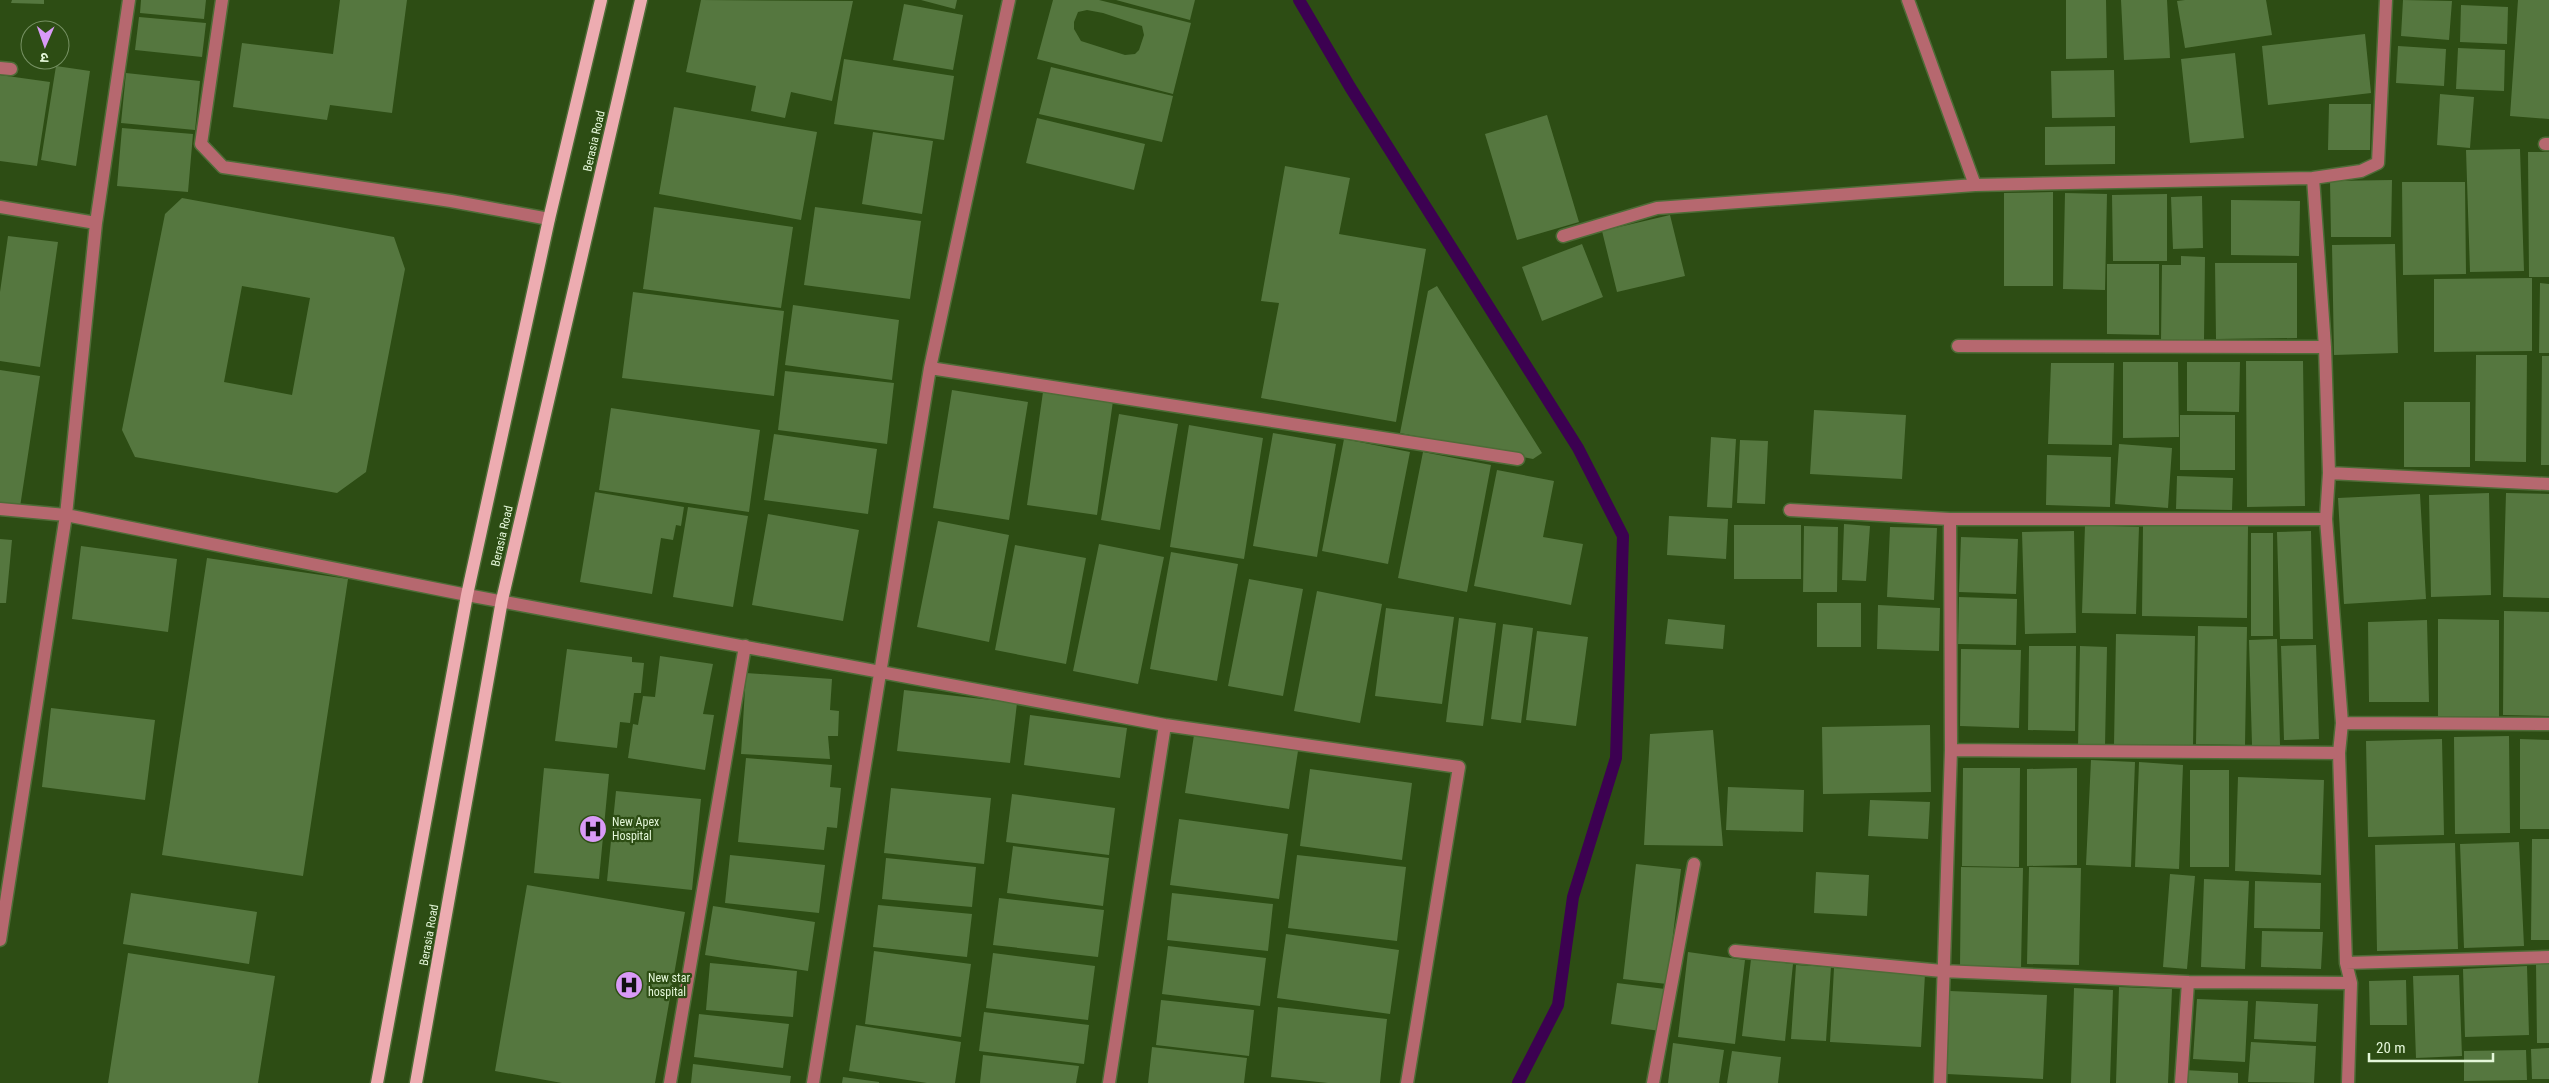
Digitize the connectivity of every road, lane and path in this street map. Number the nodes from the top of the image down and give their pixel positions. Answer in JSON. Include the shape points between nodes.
{"nodes":[{"id":1,"x":129,"y":0,"type":"edge"},
{"id":2,"x":222,"y":0,"type":"edge"},
{"id":3,"x":601,"y":0,"type":"edge"},
{"id":4,"x":641,"y":0,"type":"edge"},
{"id":5,"x":1010,"y":0,"type":"edge"},
{"id":6,"x":1908,"y":0,"type":"edge"},
{"id":7,"x":2386,"y":0,"type":"edge"},
{"id":8,"x":2313,"y":178,"type":"junction"},
{"id":9,"x":1976,"y":185,"type":"junction"},
{"id":10,"x":0,"y":207,"type":"edge"},
{"id":11,"x":549,"y":219,"type":"junction"},
{"id":12,"x":96,"y":223,"type":"junction"},
{"id":13,"x":1564,"y":236,"type":"dead end"},
{"id":14,"x":1958,"y":346,"type":"dead end"},
{"id":15,"x":2325,"y":347,"type":"junction"},
{"id":16,"x":930,"y":368,"type":"junction"},
{"id":17,"x":1518,"y":460,"type":"dead end"},
{"id":18,"x":2329,"y":473,"type":"junction"},
{"id":19,"x":2549,"y":484,"type":"edge"},
{"id":20,"x":0,"y":509,"type":"edge"},
{"id":21,"x":1790,"y":510,"type":"dead end"},
{"id":22,"x":66,"y":515,"type":"junction"},
{"id":23,"x":1950,"y":519,"type":"junction"},
{"id":24,"x":2326,"y":519,"type":"junction"},
{"id":25,"x":467,"y":595,"type":"junction"},
{"id":26,"x":502,"y":600,"type":"junction"},
{"id":27,"x":745,"y":646,"type":"junction"},
{"id":28,"x":881,"y":673,"type":"junction"},
{"id":29,"x":2342,"y":723,"type":"junction"},
{"id":30,"x":2549,"y":724,"type":"edge"},
{"id":31,"x":1165,"y":725,"type":"junction"},
{"id":32,"x":1951,"y":750,"type":"junction"},
{"id":33,"x":2339,"y":753,"type":"junction"},
{"id":34,"x":1694,"y":864,"type":"dead end"},
{"id":35,"x":0,"y":940,"type":"edge"},
{"id":36,"x":1735,"y":951,"type":"dead end"},
{"id":37,"x":2549,"y":956,"type":"edge"},
{"id":38,"x":2346,"y":963,"type":"junction"},
{"id":39,"x":1942,"y":971,"type":"junction"},
{"id":40,"x":2188,"y":982,"type":"junction"},
{"id":41,"x":2352,"y":984,"type":"junction"},
{"id":42,"x":377,"y":1083,"type":"edge"},
{"id":43,"x":416,"y":1083,"type":"edge"},
{"id":44,"x":670,"y":1083,"type":"edge"},
{"id":45,"x":813,"y":1083,"type":"edge"},
{"id":46,"x":1109,"y":1083,"type":"edge"},
{"id":47,"x":1407,"y":1083,"type":"edge"},
{"id":48,"x":1653,"y":1083,"type":"edge"},
{"id":49,"x":1940,"y":1083,"type":"edge"},
{"id":50,"x":2181,"y":1083,"type":"edge"},
{"id":51,"x":2348,"y":1083,"type":"edge"}],
"edges":[{"from":1,"to":12,"type":"street"},
{"from":2,"to":11,"type":"street","via":[[201,144],[224,167]]},
{"from":3,"to":11,"type":"main road","name":"Berasia Road"},
{"from":4,"to":26,"type":"main road","name":"Berasia Road"},
{"from":5,"to":16,"type":"street"},
{"from":6,"to":9,"type":"street"},
{"from":7,"to":8,"type":"street","via":[[2378,163],[2361,171]]},
{"from":8,"to":9,"type":"street"},
{"from":8,"to":15,"type":"street"},
{"from":9,"to":13,"type":"street","via":[[1656,208]]},
{"from":10,"to":12,"type":"street"},
{"from":11,"to":25,"type":"main road","name":"Berasia Road"},
{"from":12,"to":22,"type":"street"},
{"from":14,"to":15,"type":"street"},
{"from":15,"to":18,"type":"street"},
{"from":16,"to":17,"type":"street"},
{"from":16,"to":28,"type":"street"},
{"from":18,"to":19,"type":"street"},
{"from":18,"to":24,"type":"street"},
{"from":20,"to":22,"type":"street"},
{"from":21,"to":23,"type":"street"},
{"from":22,"to":25,"type":"street"},
{"from":22,"to":35,"type":"street"},
{"from":23,"to":24,"type":"street"},
{"from":23,"to":32,"type":"street"},
{"from":24,"to":29,"type":"street"},
{"from":25,"to":26,"type":"street"},
{"from":25,"to":42,"type":"main road","name":"Berasia Road"},
{"from":26,"to":27,"type":"street"},
{"from":26,"to":43,"type":"main road","name":"Berasia Road"},
{"from":27,"to":28,"type":"street"},
{"from":27,"to":44,"type":"street"},
{"from":28,"to":31,"type":"street"},
{"from":28,"to":45,"type":"street"},
{"from":29,"to":30,"type":"street"},
{"from":29,"to":33,"type":"street"},
{"from":31,"to":46,"type":"street"},
{"from":31,"to":47,"type":"street","via":[[1459,767]]},
{"from":32,"to":33,"type":"street"},
{"from":32,"to":39,"type":"street"},
{"from":33,"to":38,"type":"street"},
{"from":34,"to":48,"type":"street"},
{"from":36,"to":39,"type":"street"},
{"from":37,"to":38,"type":"street"},
{"from":38,"to":41,"type":"street"},
{"from":39,"to":40,"type":"street"},
{"from":39,"to":49,"type":"street"},
{"from":40,"to":41,"type":"street"},
{"from":40,"to":50,"type":"street"},
{"from":41,"to":51,"type":"street"}]}
